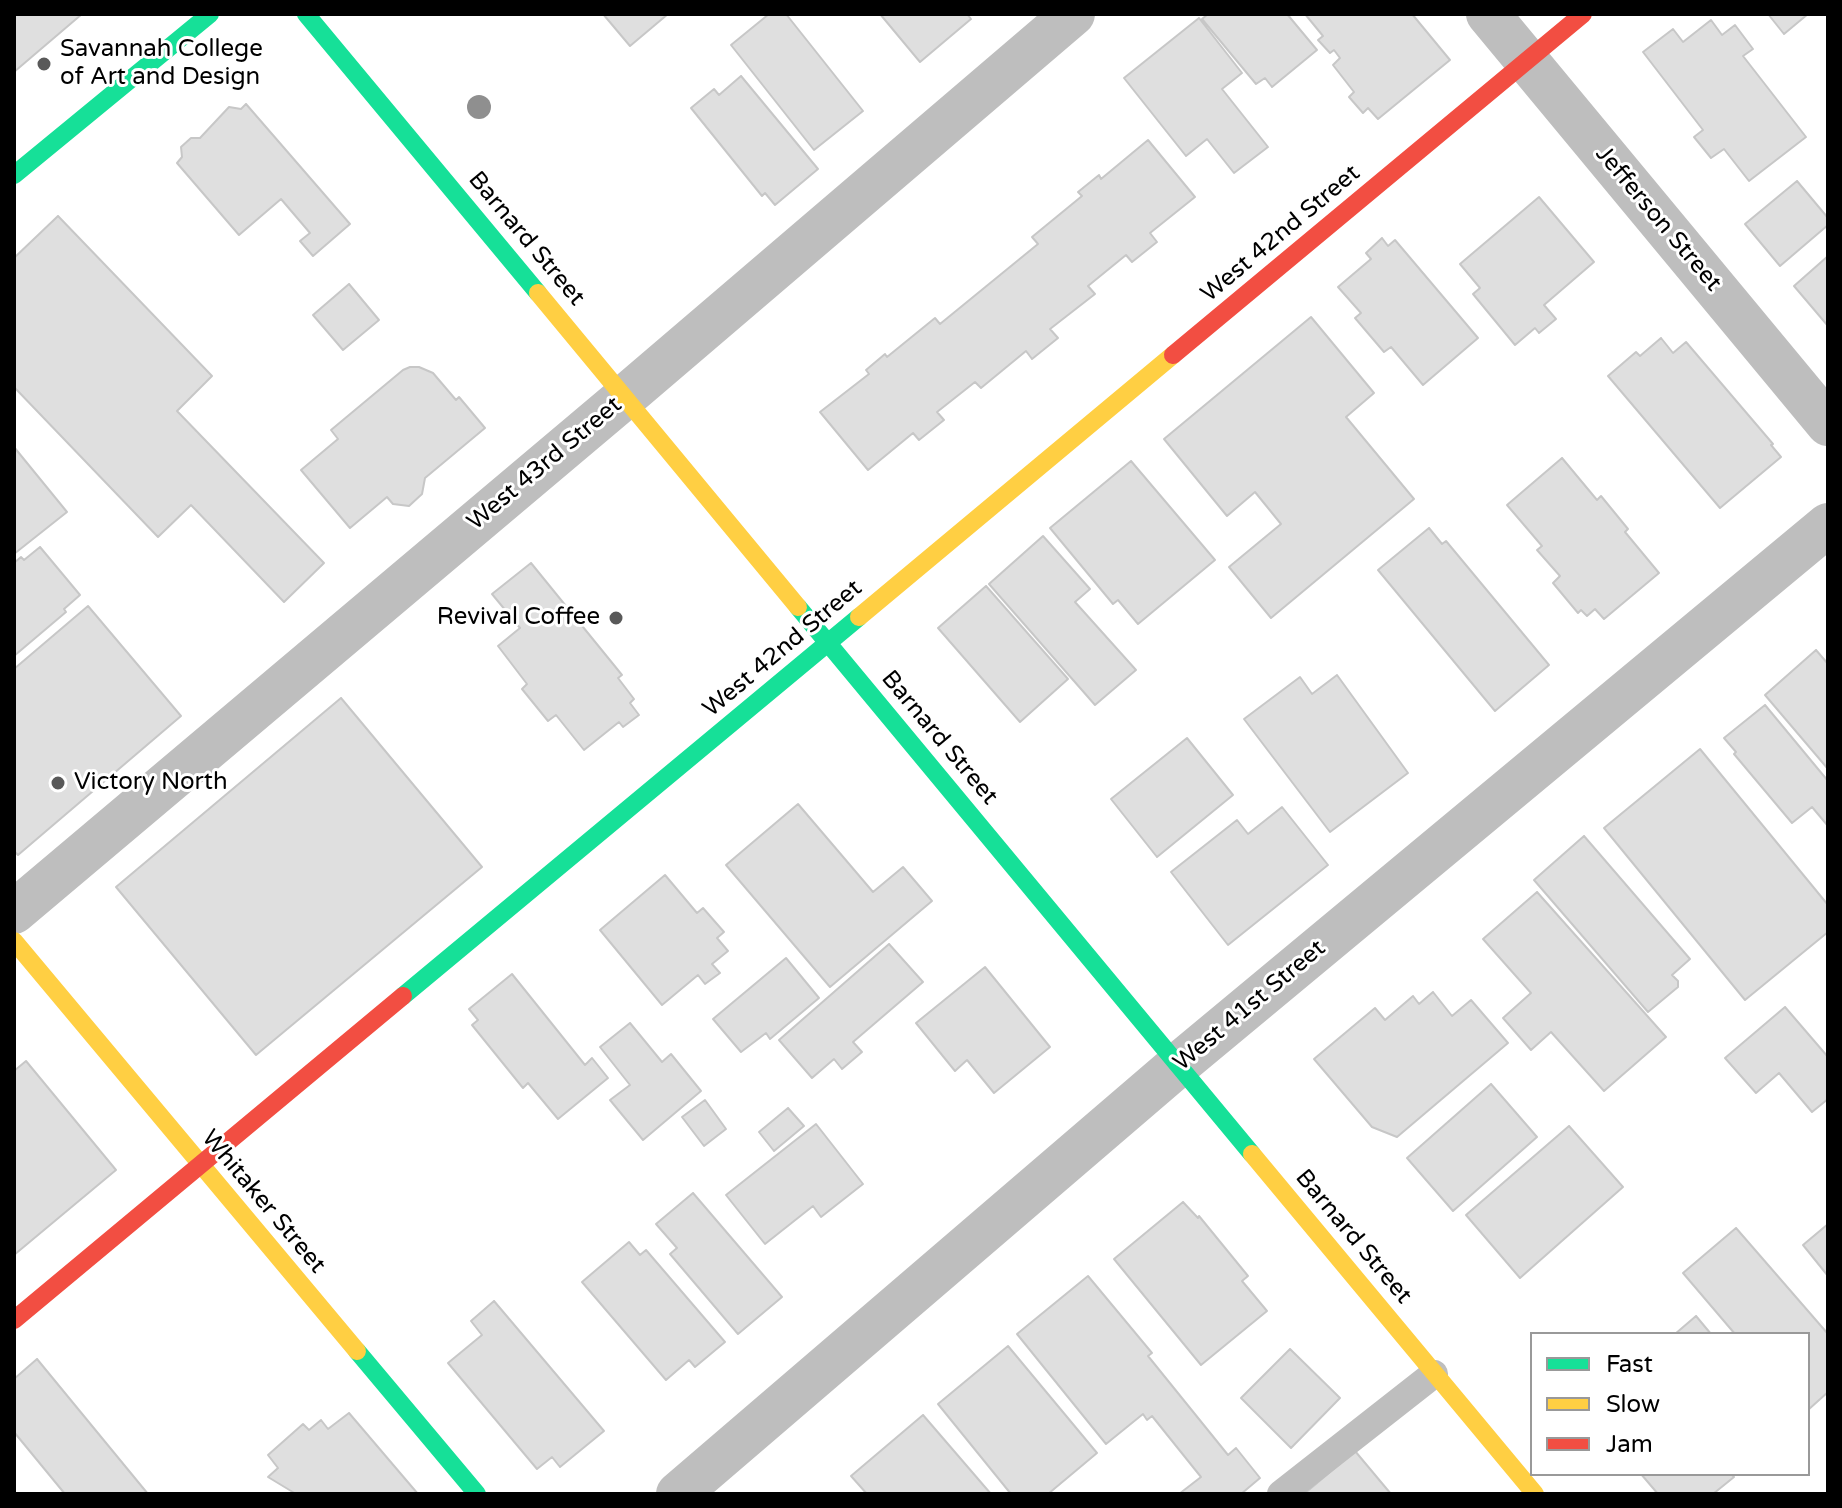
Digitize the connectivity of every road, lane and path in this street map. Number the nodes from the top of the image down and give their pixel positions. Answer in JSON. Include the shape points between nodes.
{"nodes":[{"id":1,"x":210,"y":14,"type":"edge"},
{"id":2,"x":306,"y":14,"type":"edge"},
{"id":3,"x":1073,"y":14,"type":"edge"},
{"id":4,"x":1488,"y":14,"type":"edge"},
{"id":5,"x":1583,"y":14,"type":"edge"},
{"id":6,"x":1527,"y":61,"type":"junction"},
{"id":7,"x":14,"y":175,"type":"edge"},
{"id":8,"x":626,"y":396,"type":"junction"},
{"id":9,"x":1828,"y":424,"type":"edge"},
{"id":10,"x":1828,"y":525,"type":"edge"},
{"id":11,"x":828,"y":642,"type":"junction"},
{"id":12,"x":14,"y":912,"type":"edge"},
{"id":13,"x":14,"y":941,"type":"edge"},
{"id":14,"x":1178,"y":1065,"type":"junction"},
{"id":15,"x":201,"y":1166,"type":"junction"},
{"id":16,"x":14,"y":1320,"type":"edge"},
{"id":17,"x":1434,"y":1374,"type":"junction"},
{"id":18,"x":477,"y":1494,"type":"edge"},
{"id":19,"x":678,"y":1494,"type":"edge"},
{"id":20,"x":1281,"y":1494,"type":"edge"},
{"id":21,"x":1535,"y":1494,"type":"edge"}],
"edges":[{"from":1,"to":7,"type":"street"},
{"from":2,"to":8,"type":"street","name":"Barnard Street"},
{"from":3,"to":8,"type":"street","name":"West 43rd Street"},
{"from":4,"to":6,"type":"street","name":"Jefferson Street"},
{"from":5,"to":6,"type":"street","name":"West 42nd Street"},
{"from":6,"to":9,"type":"street","name":"Jefferson Street"},
{"from":6,"to":11,"type":"street","name":"West 42nd Street"},
{"from":8,"to":11,"type":"street","name":"Barnard Street"},
{"from":8,"to":12,"type":"street","name":"West 43rd Street"},
{"from":10,"to":14,"type":"street","name":"West 41st Street"},
{"from":11,"to":14,"type":"street","name":"Barnard Street"},
{"from":11,"to":15,"type":"street","name":"West 42nd Street"},
{"from":13,"to":15,"type":"street","name":"Whitaker Street"},
{"from":14,"to":17,"type":"street","name":"Barnard Street"},
{"from":14,"to":19,"type":"street","name":"West 41st Street"},
{"from":15,"to":16,"type":"street","name":"West 42nd Street"},
{"from":15,"to":18,"type":"street","name":"Whitaker Street"},
{"from":17,"to":20,"type":"lane"},
{"from":17,"to":21,"type":"street","name":"Barnard Street"}]}
